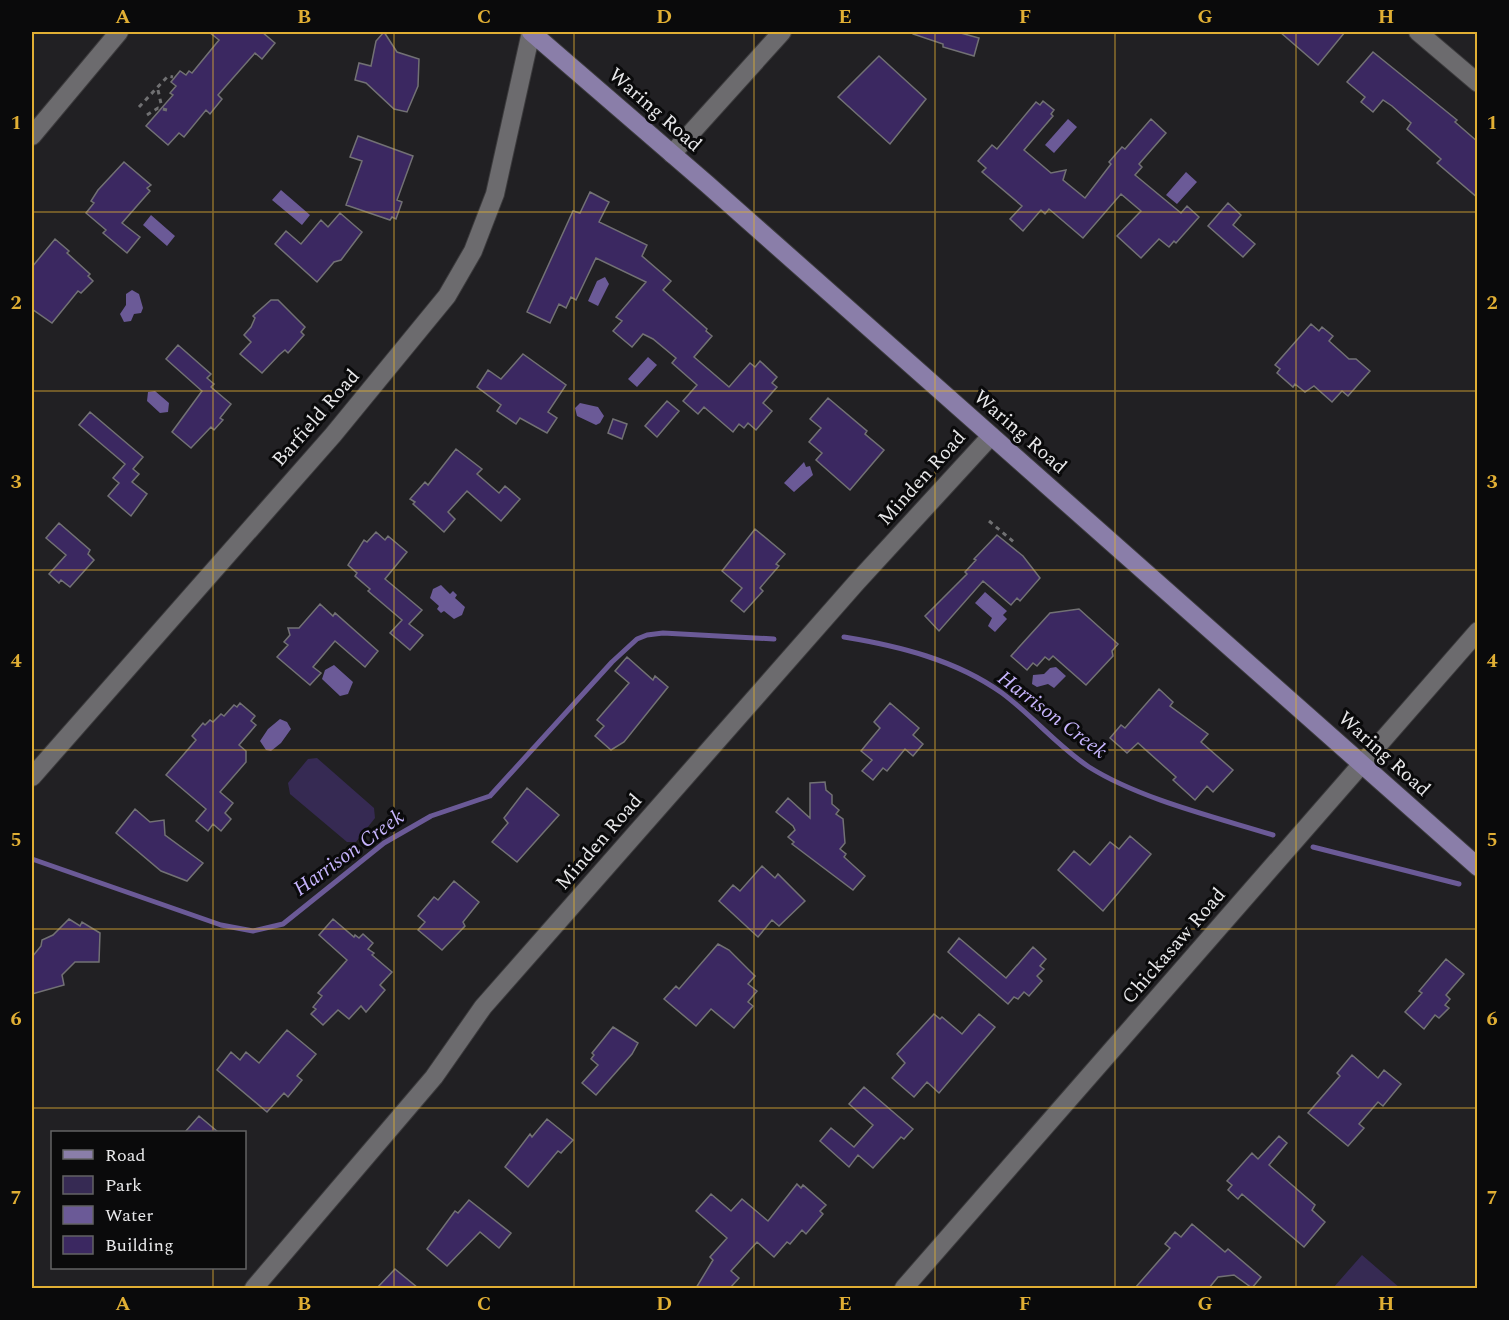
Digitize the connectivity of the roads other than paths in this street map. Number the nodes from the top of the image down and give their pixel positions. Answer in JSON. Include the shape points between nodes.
{"nodes":[{"id":1,"x":119,"y":32,"type":"edge"},
{"id":2,"x":531,"y":32,"type":"edge"},
{"id":3,"x":782,"y":32,"type":"edge"},
{"id":4,"x":1418,"y":32,"type":"edge"},
{"id":5,"x":1478,"y":83,"type":"edge"},
{"id":6,"x":32,"y":136,"type":"edge"},
{"id":7,"x":672,"y":154,"type":"junction"},
{"id":8,"x":991,"y":436,"type":"junction"},
{"id":9,"x":1478,"y":631,"type":"edge"},
{"id":10,"x":1360,"y":764,"type":"junction"},
{"id":11,"x":32,"y":777,"type":"edge"},
{"id":12,"x":1478,"y":867,"type":"edge"},
{"id":13,"x":915,"y":1285,"type":"edge"},
{"id":14,"x":254,"y":1288,"type":"edge"}],
"edges":[{"from":1,"to":6,"type":"street"},
{"from":2,"to":7,"type":"main road","name":"Waring Road"},
{"from":2,"to":11,"type":"street","name":"Barfield Road","via":[[495,194],[472,250],[447,296],[333,435]]},
{"from":3,"to":7,"type":"street"},
{"from":4,"to":5,"type":"street"},
{"from":7,"to":8,"type":"main road","name":"Waring Road"},
{"from":8,"to":10,"type":"main road","name":"Waring Road"},
{"from":8,"to":14,"type":"street","name":"Minden Road","via":[[856,583],[483,1007],[434,1077]]},
{"from":9,"to":10,"type":"street","name":"Chickasaw Road"},
{"from":10,"to":12,"type":"main road","name":"Waring Road"},
{"from":10,"to":13,"type":"street","name":"Chickasaw Road"}]}
